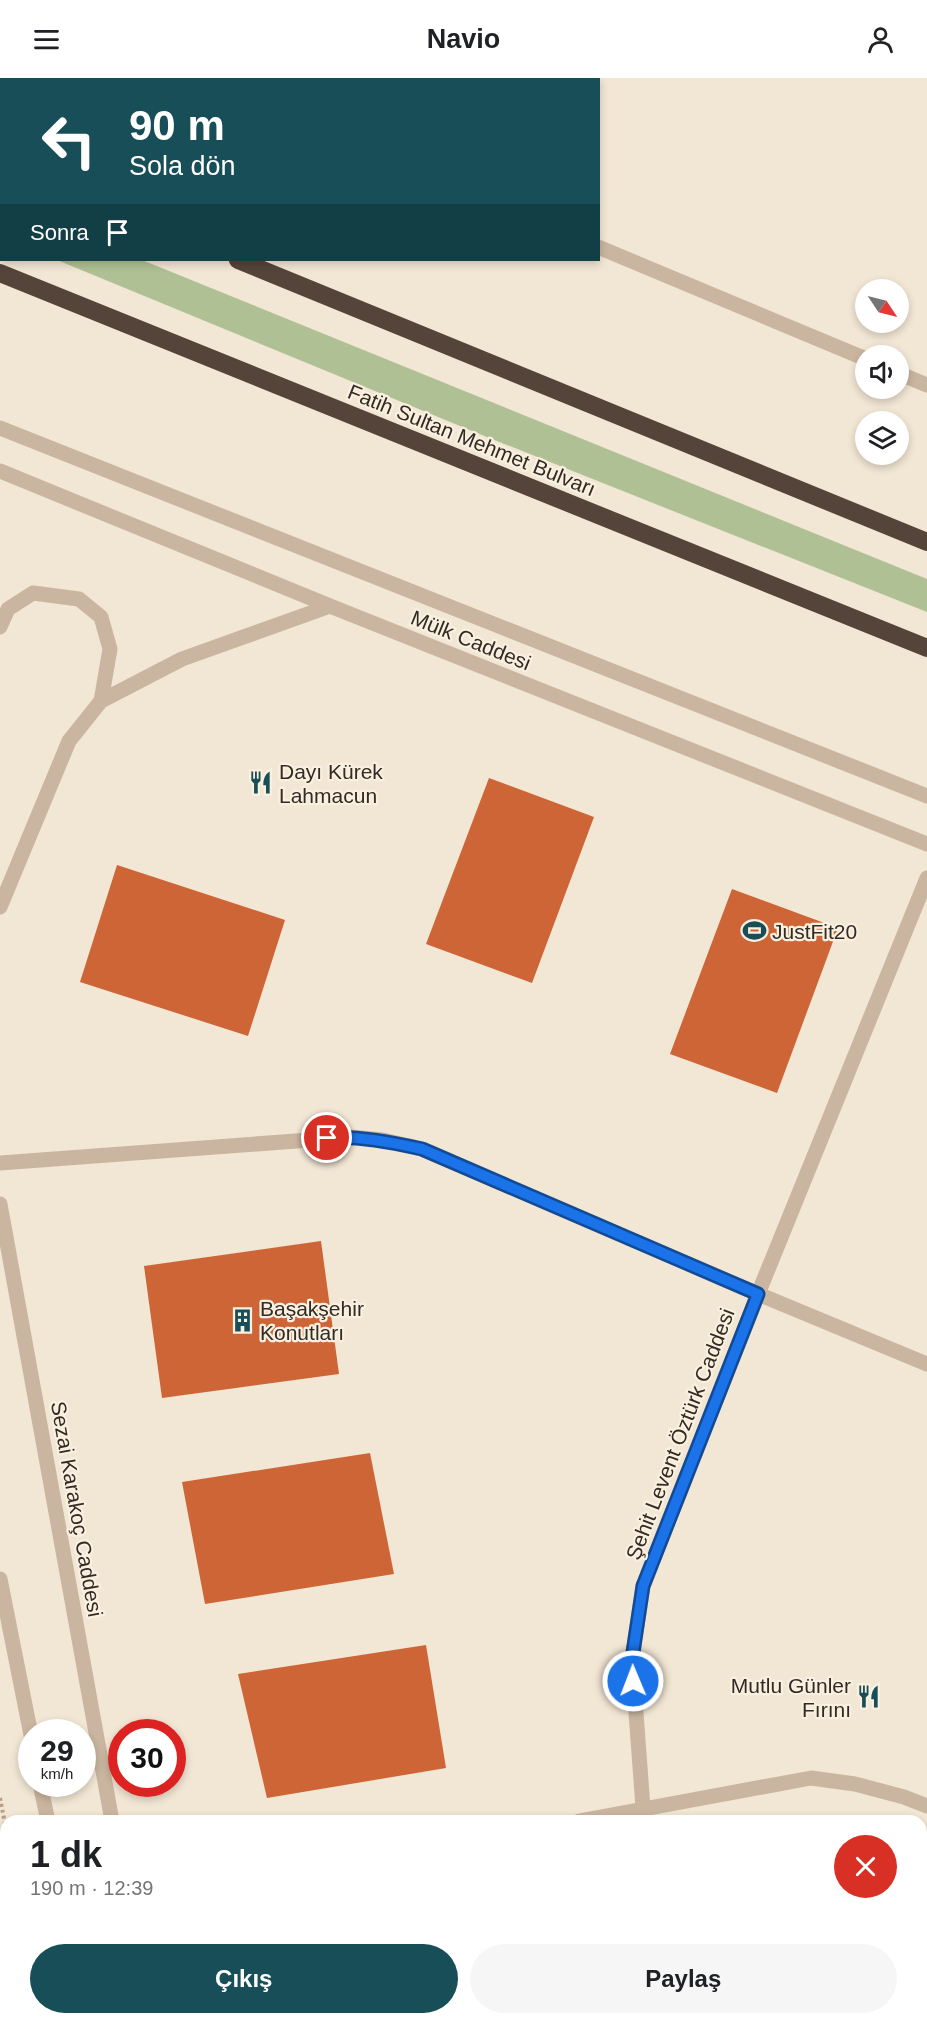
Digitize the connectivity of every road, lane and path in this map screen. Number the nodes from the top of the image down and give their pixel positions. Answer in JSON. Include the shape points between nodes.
{"nodes":[{"id":1,"x":600,"y":248,"type":"edge"},
{"id":2,"x":240,"y":261,"type":"edge"},
{"id":3,"x":0,"y":273,"type":"edge"},
{"id":4,"x":855,"y":354,"type":"edge"},
{"id":5,"x":909,"y":378,"type":"edge"},
{"id":6,"x":927,"y":385,"type":"edge"},
{"id":7,"x":0,"y":428,"type":"edge"},
{"id":8,"x":0,"y":471,"type":"edge"},
{"id":9,"x":927,"y":542,"type":"edge"},
{"id":10,"x":330,"y":606,"type":"junction"},
{"id":11,"x":0,"y":627,"type":"edge"},
{"id":12,"x":927,"y":648,"type":"edge"},
{"id":13,"x":101,"y":701,"type":"junction"},
{"id":14,"x":927,"y":796,"type":"edge"},
{"id":15,"x":927,"y":844,"type":"edge"},
{"id":16,"x":927,"y":878,"type":"edge"},
{"id":17,"x":0,"y":907,"type":"edge"},
{"id":18,"x":0,"y":1163,"type":"edge"},
{"id":19,"x":0,"y":1204,"type":"edge"},
{"id":20,"x":758,"y":1294,"type":"junction"},
{"id":21,"x":927,"y":1364,"type":"edge"},
{"id":22,"x":0,"y":1579,"type":"edge"},
{"id":23,"x":0,"y":1608,"type":"edge"},
{"id":24,"x":10,"y":1629,"type":"junction"},
{"id":25,"x":28,"y":1719,"type":"edge"},
{"id":26,"x":43,"y":1797,"type":"edge"},
{"id":27,"x":0,"y":1798,"type":"edge"},
{"id":28,"x":927,"y":1806,"type":"edge"},
{"id":29,"x":3,"y":1815,"type":"edge"},
{"id":30,"x":47,"y":1815,"type":"edge"},
{"id":31,"x":111,"y":1815,"type":"edge"},
{"id":32,"x":643,"y":1815,"type":"edge"}],
"edges":[{"from":1,"to":4,"type":"street"},
{"from":2,"to":9,"type":"highway"},
{"from":3,"to":12,"type":"highway","name":"Fatih Sultan Mehmet Bulvarı"},
{"from":5,"to":6,"type":"street"},
{"from":7,"to":14,"type":"street","name":"Mülk Caddesi"},
{"from":8,"to":10,"type":"street","name":"Mülk Caddesi"},
{"from":10,"to":13,"type":"street","via":[[182,659]]},
{"from":10,"to":15,"type":"street","name":"Mülk Caddesi"},
{"from":11,"to":13,"type":"street","via":[[8,609],[33,593],[80,599],[101,616],[110,649]]},
{"from":13,"to":17,"type":"street","via":[[69,741]]},
{"from":16,"to":20,"type":"street","name":"Şehit Levent Öztürk Caddesi"},
{"from":18,"to":20,"type":"street","via":[[350,1137],[383,1140],[422,1149]]},
{"from":19,"to":31,"type":"street","name":"Sezai Karakoç Caddesi"},
{"from":20,"to":21,"type":"street"},
{"from":20,"to":32,"type":"street","name":"Şehit Levent Öztürk Caddesi","via":[[643,1586],[632,1659]]},
{"from":22,"to":24,"type":"street"},
{"from":23,"to":24,"type":"street"},
{"from":24,"to":25,"type":"street"},
{"from":26,"to":30,"type":"street"},
{"from":27,"to":29,"type":"path"},
{"from":28,"to":32,"type":"street","via":[[855,1784],[811,1778]]}]}
